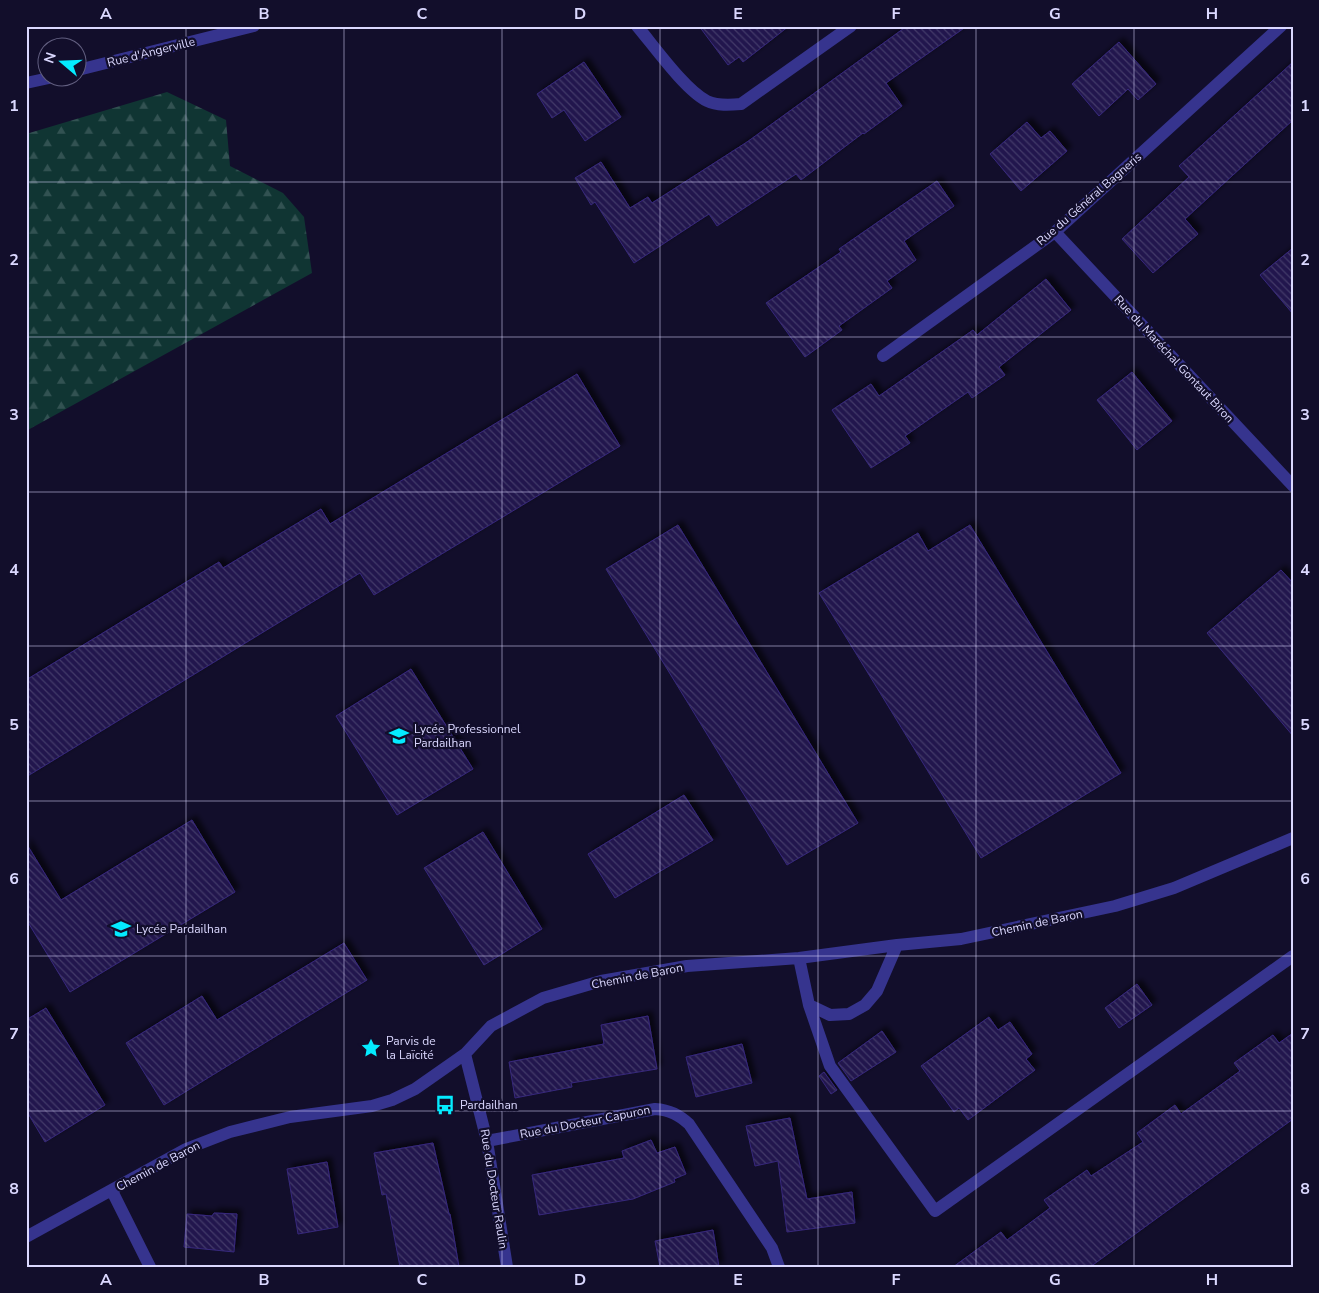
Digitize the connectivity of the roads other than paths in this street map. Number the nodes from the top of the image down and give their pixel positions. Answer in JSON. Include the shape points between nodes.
{"nodes":[{"id":1,"x":254,"y":26,"type":"edge"},
{"id":2,"x":637,"y":26,"type":"edge"},
{"id":3,"x":851,"y":26,"type":"edge"},
{"id":4,"x":1281,"y":26,"type":"edge"},
{"id":5,"x":88,"y":68,"type":"edge"},
{"id":6,"x":1055,"y":232,"type":"junction"},
{"id":7,"x":883,"y":356,"type":"dead end"},
{"id":8,"x":1293,"y":486,"type":"edge"},
{"id":9,"x":1293,"y":838,"type":"edge"},
{"id":10,"x":897,"y":945,"type":"junction"},
{"id":11,"x":1293,"y":956,"type":"edge"},
{"id":12,"x":799,"y":958,"type":"junction"},
{"id":13,"x":809,"y":1005,"type":"junction"},
{"id":14,"x":465,"y":1054,"type":"junction"},
{"id":15,"x":487,"y":1141,"type":"junction"},
{"id":16,"x":112,"y":1190,"type":"junction"},
{"id":17,"x":26,"y":1236,"type":"edge"},
{"id":18,"x":150,"y":1267,"type":"edge"},
{"id":19,"x":507,"y":1267,"type":"edge"},
{"id":20,"x":779,"y":1267,"type":"edge"}],
"edges":[{"from":1,"to":5,"type":"street","name":"Rue d'Angerville"},
{"from":2,"to":3,"type":"street","via":[[692,91],[708,102],[727,106],[742,104]]},
{"from":4,"to":6,"type":"street","name":"Rue du Général Bagneris"},
{"from":6,"to":7,"type":"street","name":"Rue du Général Bagneris"},
{"from":6,"to":8,"type":"street","name":"Rue du Maréchal Gontaut Biron"},
{"from":9,"to":10,"type":"street","name":"Chemin de Baron","via":[[1174,888],[1114,906],[961,940]]},
{"from":10,"to":12,"type":"street","name":"Chemin de Baron"},
{"from":10,"to":13,"type":"street","via":[[877,991],[865,1006],[849,1014],[830,1015]]},
{"from":11,"to":13,"type":"street","via":[[935,1211],[830,1066]]},
{"from":12,"to":13,"type":"street"},
{"from":12,"to":14,"type":"street","name":"Chemin de Baron","via":[[687,966],[601,981],[543,998],[490,1026]]},
{"from":14,"to":15,"type":"street","name":"Rue du Docteur Raulin"},
{"from":14,"to":16,"type":"street","name":"Chemin de Baron","via":[[392,1100],[372,1106],[290,1117],[230,1132],[186,1149]]},
{"from":15,"to":19,"type":"street","name":"Rue du Docteur Raulin"},
{"from":15,"to":20,"type":"street","name":"Rue du Docteur Capuron","via":[[656,1109],[668,1110],[689,1124],[772,1248]]},
{"from":16,"to":17,"type":"street","name":"Chemin de Baron"},
{"from":16,"to":18,"type":"street"}]}
